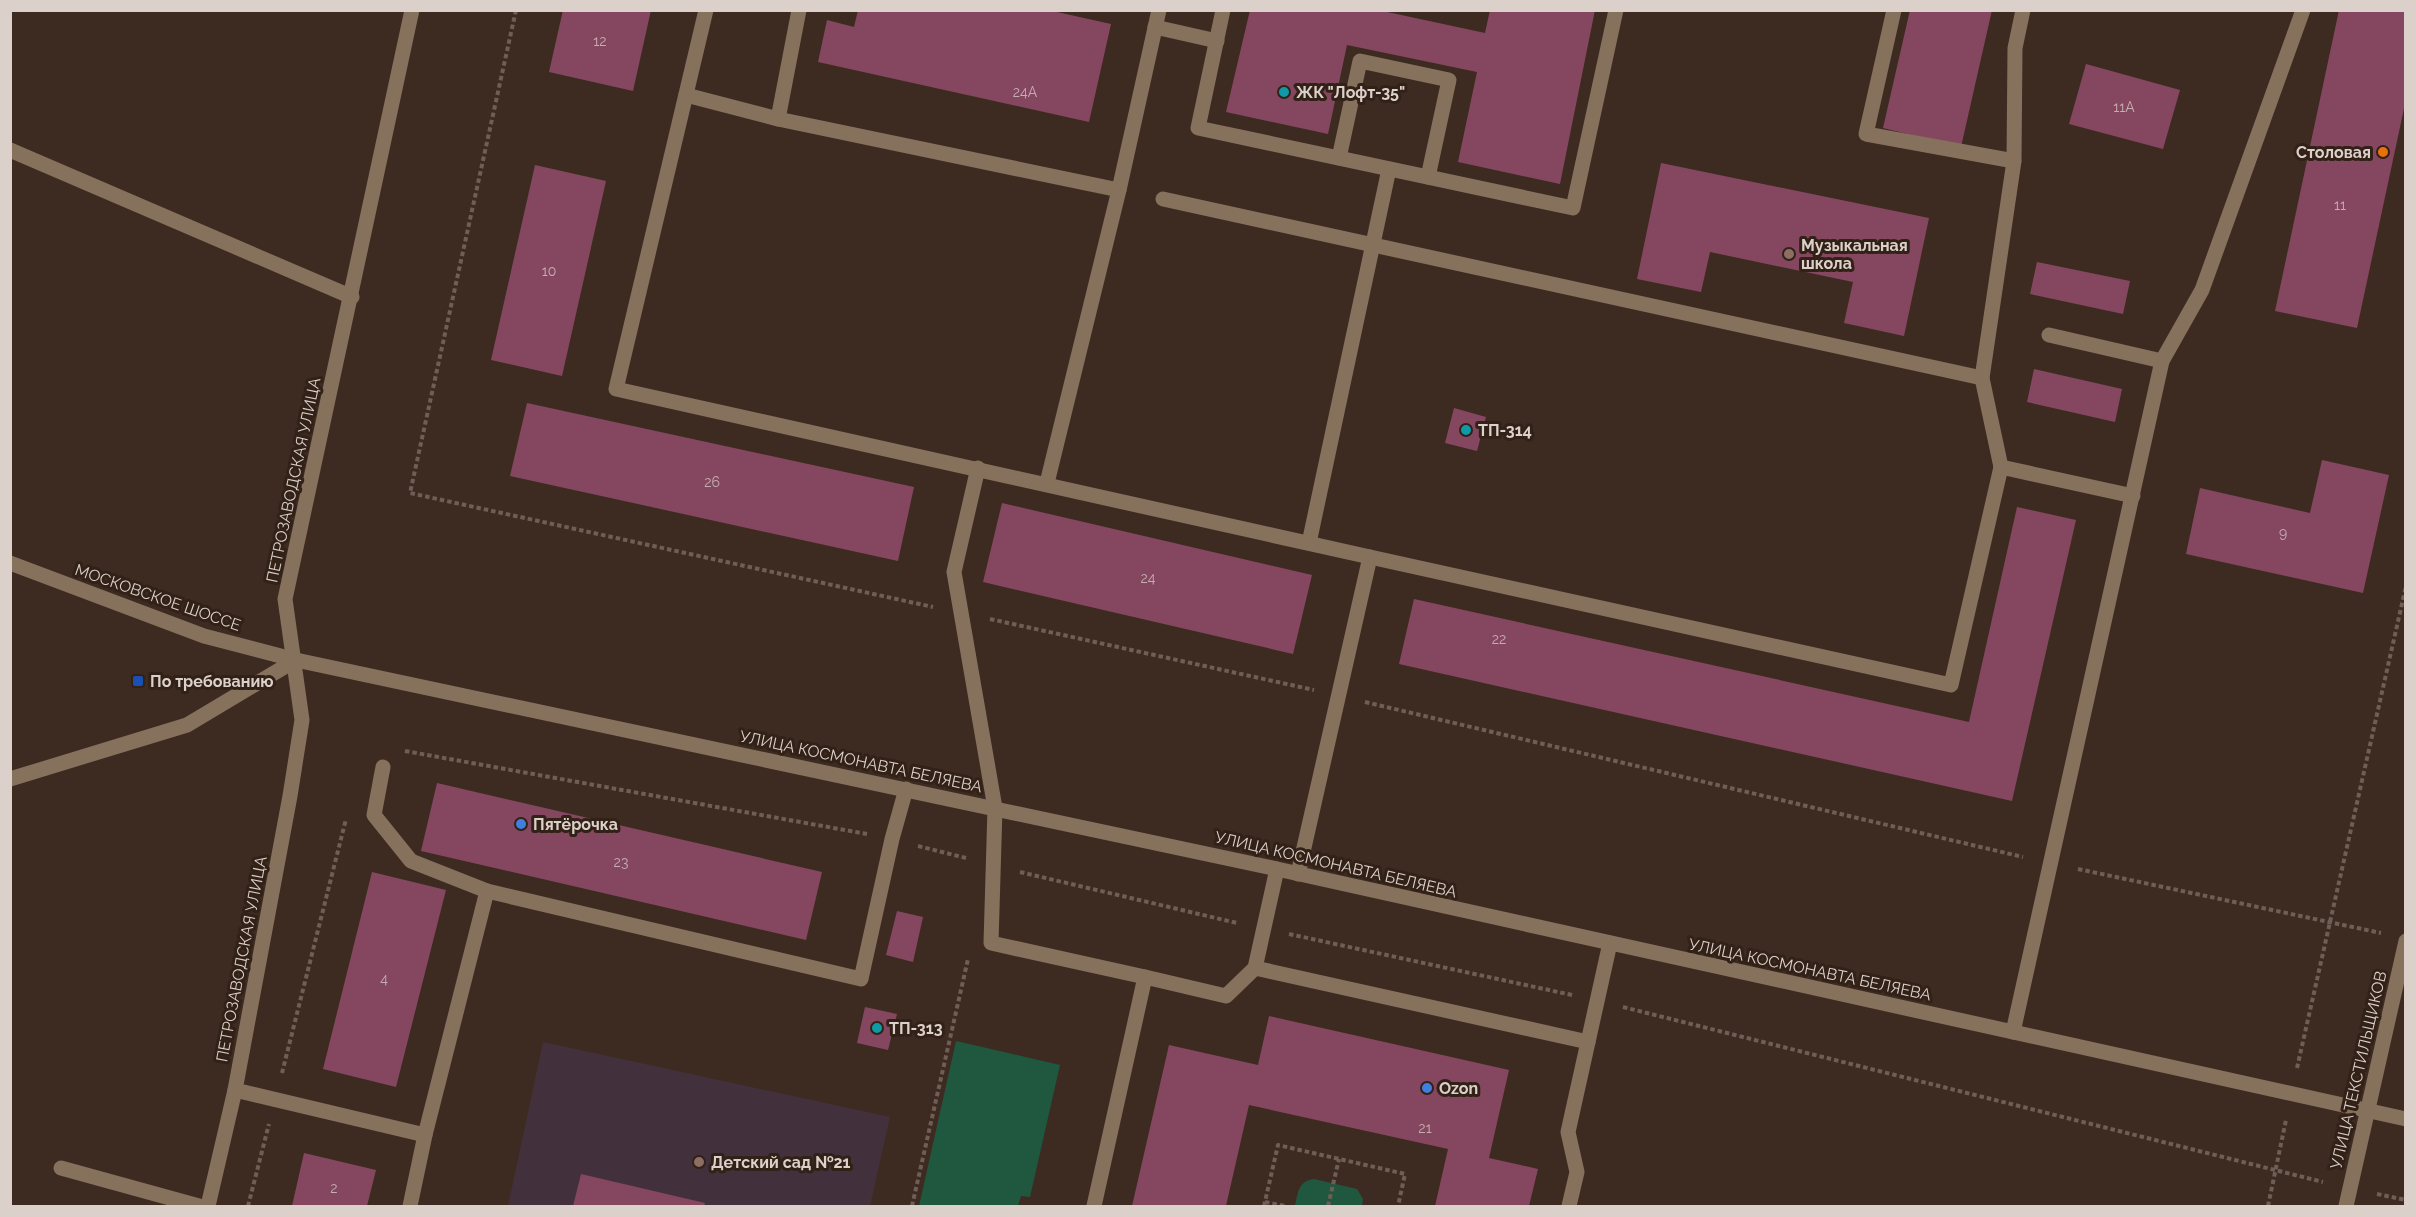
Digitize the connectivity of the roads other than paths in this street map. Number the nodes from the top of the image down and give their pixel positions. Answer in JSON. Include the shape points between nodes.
{"nodes":[{"id":1,"x":412,"y":10,"type":"edge"},
{"id":2,"x":706,"y":10,"type":"edge"},
{"id":3,"x":799,"y":10,"type":"edge"},
{"id":4,"x":1159,"y":10,"type":"edge"},
{"id":5,"x":1223,"y":10,"type":"edge"},
{"id":6,"x":1616,"y":10,"type":"edge"},
{"id":7,"x":1894,"y":10,"type":"edge"},
{"id":8,"x":2023,"y":10,"type":"edge"},
{"id":9,"x":2303,"y":10,"type":"edge"},
{"id":10,"x":1155,"y":27,"type":"junction"},
{"id":11,"x":1217,"y":41,"type":"junction"},
{"id":12,"x":686,"y":95,"type":"junction"},
{"id":13,"x":778,"y":119,"type":"junction"},
{"id":14,"x":10,"y":150,"type":"edge"},
{"id":15,"x":1339,"y":158,"type":"junction"},
{"id":16,"x":2014,"y":161,"type":"junction"},
{"id":17,"x":1389,"y":169,"type":"junction"},
{"id":18,"x":1428,"y":177,"type":"junction"},
{"id":19,"x":1119,"y":190,"type":"junction"},
{"id":20,"x":1163,"y":200,"type":"dead end"},
{"id":21,"x":1373,"y":246,"type":"junction"},
{"id":22,"x":352,"y":297,"type":"junction"},
{"id":23,"x":2049,"y":335,"type":"dead end"},
{"id":24,"x":2163,"y":361,"type":"junction"},
{"id":25,"x":1982,"y":378,"type":"junction"},
{"id":26,"x":2001,"y":467,"type":"junction"},
{"id":27,"x":978,"y":468,"type":"junction"},
{"id":28,"x":1047,"y":483,"type":"junction"},
{"id":29,"x":2133,"y":496,"type":"junction"},
{"id":30,"x":1309,"y":543,"type":"junction"},
{"id":31,"x":1370,"y":557,"type":"junction"},
{"id":32,"x":10,"y":563,"type":"edge"},
{"id":33,"x":296,"y":660,"type":"junction"},
{"id":34,"x":383,"y":767,"type":"dead end"},
{"id":35,"x":10,"y":779,"type":"edge"},
{"id":36,"x":906,"y":789,"type":"junction"},
{"id":37,"x":995,"y":808,"type":"junction"},
{"id":38,"x":1277,"y":869,"type":"junction"},
{"id":39,"x":1299,"y":874,"type":"junction"},
{"id":40,"x":487,"y":891,"type":"junction"},
{"id":41,"x":2406,"y":941,"type":"edge"},
{"id":42,"x":1611,"y":943,"type":"junction"},
{"id":43,"x":1255,"y":968,"type":"junction"},
{"id":44,"x":1145,"y":977,"type":"junction"},
{"id":45,"x":2013,"y":1032,"type":"junction"},
{"id":46,"x":1588,"y":1042,"type":"junction"},
{"id":47,"x":235,"y":1090,"type":"junction"},
{"id":48,"x":2367,"y":1111,"type":"junction"},
{"id":49,"x":2406,"y":1119,"type":"edge"},
{"id":50,"x":426,"y":1135,"type":"junction"},
{"id":51,"x":61,"y":1168,"type":"dead end"},
{"id":52,"x":199,"y":1206,"type":"edge"},
{"id":53,"x":208,"y":1206,"type":"edge"},
{"id":54,"x":410,"y":1206,"type":"edge"},
{"id":55,"x":1094,"y":1206,"type":"edge"},
{"id":56,"x":1569,"y":1206,"type":"edge"},
{"id":57,"x":2346,"y":1206,"type":"edge"}],
"edges":[{"from":1,"to":22,"type":"street","name":"ПЕТРОЗАВОДСКАЯ УЛИЦА"},
{"from":2,"to":12,"type":"street"},
{"from":3,"to":13,"type":"street"},
{"from":4,"to":10,"type":"street"},
{"from":5,"to":11,"type":"street"},
{"from":6,"to":18,"type":"street","via":[[1573,208]]},
{"from":7,"to":16,"type":"street","via":[[1866,135]]},
{"from":8,"to":16,"type":"street","via":[[2015,48]]},
{"from":9,"to":24,"type":"street","via":[[2202,290]]},
{"from":10,"to":11,"type":"street"},
{"from":10,"to":19,"type":"street"},
{"from":11,"to":15,"type":"street","via":[[1198,128]]},
{"from":12,"to":13,"type":"street"},
{"from":12,"to":27,"type":"street","via":[[616,389]]},
{"from":13,"to":19,"type":"street"},
{"from":14,"to":22,"type":"street"},
{"from":15,"to":17,"type":"street"},
{"from":15,"to":18,"type":"street","via":[[1360,61],[1393,68],[1449,80]]},
{"from":16,"to":25,"type":"street"},
{"from":17,"to":18,"type":"street"},
{"from":17,"to":21,"type":"street"},
{"from":19,"to":28,"type":"street"},
{"from":20,"to":21,"type":"street"},
{"from":21,"to":25,"type":"street"},
{"from":21,"to":30,"type":"street"},
{"from":22,"to":33,"type":"street","name":"ПЕТРОЗАВОДСКАЯ УЛИЦА","via":[[285,599]]},
{"from":23,"to":24,"type":"street"},
{"from":24,"to":29,"type":"street"},
{"from":25,"to":26,"type":"street"},
{"from":26,"to":29,"type":"street"},
{"from":26,"to":31,"type":"street","via":[[1951,685]]},
{"from":27,"to":28,"type":"street"},
{"from":27,"to":37,"type":"street","via":[[954,572]]},
{"from":28,"to":30,"type":"street"},
{"from":29,"to":45,"type":"street"},
{"from":30,"to":31,"type":"street"},
{"from":31,"to":39,"type":"street"},
{"from":32,"to":33,"type":"street","name":"МОСКОВСКОЕ ШОССЕ","via":[[204,636]]},
{"from":33,"to":35,"type":"street","via":[[187,725]]},
{"from":33,"to":36,"type":"street","name":"УЛИЦА КОСМОНАВТА БЕЛЯЕВА"},
{"from":33,"to":47,"type":"street","name":"ПЕТРОЗАВОДСКАЯ УЛИЦА","via":[[302,720]]},
{"from":34,"to":40,"type":"street","via":[[374,815],[411,861]]},
{"from":36,"to":37,"type":"street","name":"УЛИЦА КОСМОНАВТА БЕЛЯЕВА"},
{"from":36,"to":40,"type":"street","via":[[861,980]]},
{"from":37,"to":38,"type":"street","name":"УЛИЦА КОСМОНАВТА БЕЛЯЕВА"},
{"from":37,"to":44,"type":"street","via":[[991,943]]},
{"from":38,"to":39,"type":"street","name":"УЛИЦА КОСМОНАВТА БЕЛЯЕВА"},
{"from":38,"to":43,"type":"street"},
{"from":39,"to":42,"type":"street","name":"УЛИЦА КОСМОНАВТА БЕЛЯЕВА"},
{"from":40,"to":50,"type":"street"},
{"from":41,"to":48,"type":"street","name":"УЛИЦА ТЕКСТИЛЬЩИКОВ"},
{"from":42,"to":45,"type":"street","name":"УЛИЦА КОСМОНАВТА БЕЛЯЕВА"},
{"from":42,"to":46,"type":"street"},
{"from":43,"to":44,"type":"street","via":[[1226,996]]},
{"from":43,"to":46,"type":"street"},
{"from":44,"to":55,"type":"street"},
{"from":45,"to":48,"type":"street","name":"УЛИЦА КОСМОНАВТА БЕЛЯЕВА"},
{"from":46,"to":56,"type":"street","via":[[1568,1132],[1577,1172]]},
{"from":47,"to":50,"type":"street"},
{"from":47,"to":53,"type":"street","name":"ПЕТРОЗАВОДСКАЯ УЛИЦА"},
{"from":48,"to":49,"type":"street","name":"УЛИЦА КОСМОНАВТА БЕЛЯЕВА"},
{"from":48,"to":57,"type":"street","name":"УЛИЦА ТЕКСТИЛЬЩИКОВ"},
{"from":50,"to":54,"type":"street"},
{"from":51,"to":52,"type":"street"}]}
